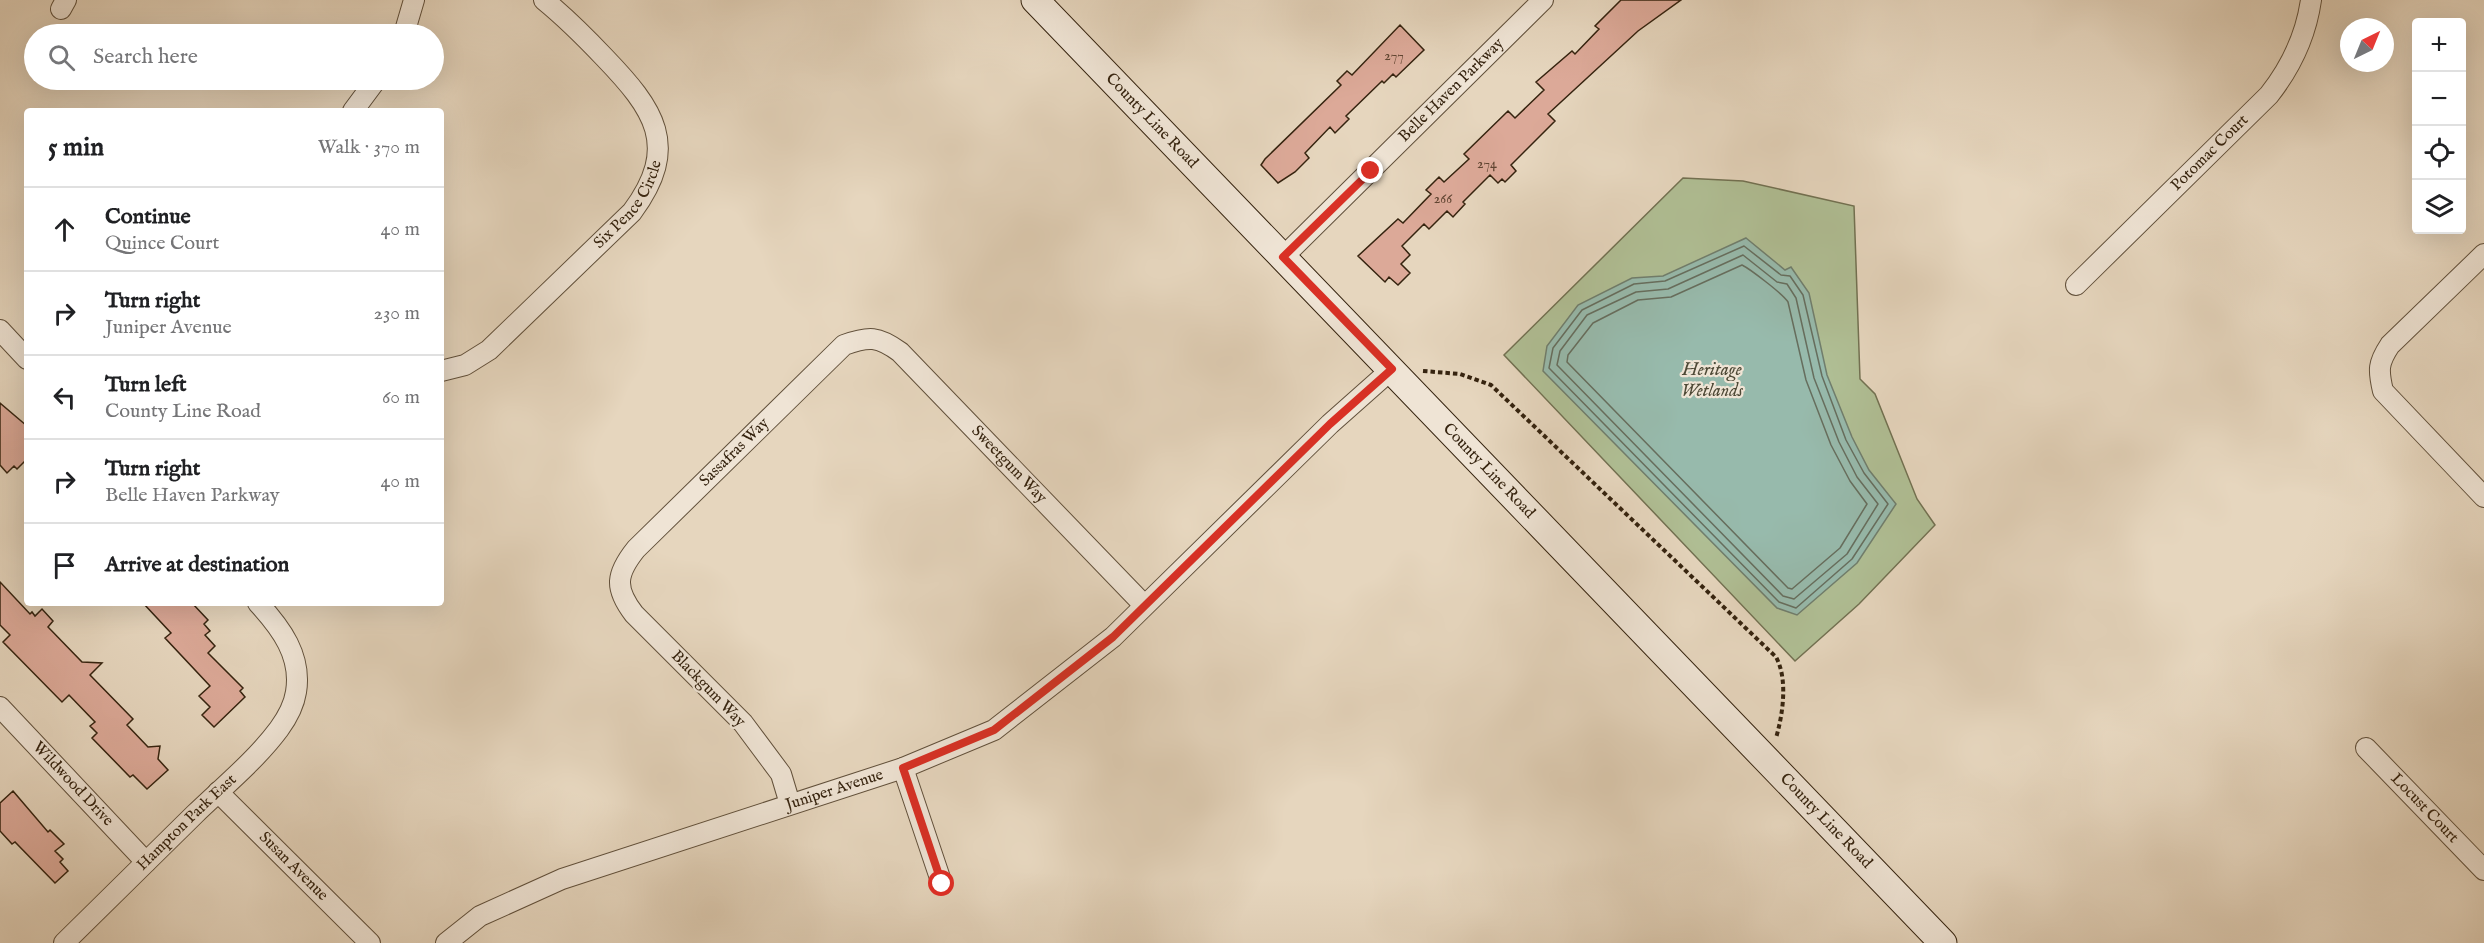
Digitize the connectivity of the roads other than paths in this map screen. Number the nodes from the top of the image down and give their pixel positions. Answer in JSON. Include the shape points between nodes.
{"nodes":[{"id":1,"x":414,"y":0,"type":"edge"},
{"id":2,"x":544,"y":0,"type":"edge"},
{"id":3,"x":1035,"y":0,"type":"edge"},
{"id":4,"x":1543,"y":0,"type":"edge"},
{"id":5,"x":2311,"y":0,"type":"edge"},
{"id":6,"x":407,"y":24,"type":"edge"},
{"id":7,"x":368,"y":90,"type":"edge"},
{"id":8,"x":354,"y":108,"type":"edge"},
{"id":9,"x":2484,"y":254,"type":"edge"},
{"id":10,"x":1283,"y":257,"type":"junction"},
{"id":11,"x":2076,"y":285,"type":"dead end"},
{"id":12,"x":0,"y":330,"type":"edge"},
{"id":13,"x":865,"y":338,"type":"joint"},
{"id":14,"x":24,"y":357,"type":"edge"},
{"id":15,"x":1392,"y":369,"type":"junction"},
{"id":16,"x":444,"y":370,"type":"edge"},
{"id":17,"x":2484,"y":498,"type":"edge"},
{"id":18,"x":619,"y":581,"type":"joint"},
{"id":19,"x":1144,"y":605,"type":"junction"},
{"id":20,"x":260,"y":606,"type":"edge"},
{"id":21,"x":0,"y":708,"type":"edge"},
{"id":22,"x":2366,"y":748,"type":"dead end"},
{"id":23,"x":903,"y":768,"type":"junction"},
{"id":24,"x":218,"y":792,"type":"junction"},
{"id":25,"x":790,"y":804,"type":"junction"},
{"id":26,"x":146,"y":862,"type":"junction"},
{"id":27,"x":2484,"y":870,"type":"edge"},
{"id":28,"x":942,"y":884,"type":"dead end"},
{"id":29,"x":64,"y":943,"type":"edge"},
{"id":30,"x":370,"y":943,"type":"edge"},
{"id":31,"x":446,"y":943,"type":"edge"},
{"id":32,"x":1943,"y":943,"type":"edge"}],
"edges":[{"from":1,"to":6,"type":"street"},
{"from":2,"to":16,"type":"street","name":"Six Pence Circle","via":[[634,88],[647,107],[658,150],[654,173],[632,212],[489,350],[465,365]]},
{"from":3,"to":10,"type":"main road","name":"County Line Road"},
{"from":4,"to":10,"type":"street","name":"Belle Haven Parkway"},
{"from":5,"to":11,"type":"street","name":"Potomac Court","via":[[2298,48],[2269,95]]},
{"from":7,"to":8,"type":"street"},
{"from":9,"to":17,"type":"street","via":[[2390,345],[2379,371],[2383,391]]},
{"from":10,"to":15,"type":"main road","name":"County Line Road"},
{"from":12,"to":14,"type":"street"},
{"from":13,"to":18,"type":"street","name":"Sassafras Way","via":[[844,345],[828,359],[636,549],[625,563]]},
{"from":13,"to":19,"type":"street","name":"Sweetgum Way","via":[[884,340],[900,352]]},
{"from":15,"to":19,"type":"street","name":"Juniper Avenue"},
{"from":15,"to":32,"type":"main road","name":"County Line Road"},
{"from":18,"to":25,"type":"street","name":"Blackgum Way","via":[[622,599],[634,614],[743,723],[781,774]]},
{"from":19,"to":23,"type":"street","name":"Juniper Avenue","via":[[1113,637],[994,730]]},
{"from":20,"to":24,"type":"street","name":"Hampton Park East","via":[[285,636],[294,655],[296,692],[287,719],[278,731]]},
{"from":21,"to":26,"type":"street","name":"Wildwood Drive"},
{"from":22,"to":27,"type":"street","name":"Locust Court"},
{"from":23,"to":25,"type":"street","name":"Juniper Avenue"},
{"from":23,"to":28,"type":"street"},
{"from":24,"to":26,"type":"street","name":"Hampton Park East"},
{"from":24,"to":30,"type":"street","name":"Susan Avenue"},
{"from":25,"to":31,"type":"street","name":"Juniper Avenue","via":[[562,879],[480,916]]},
{"from":26,"to":29,"type":"street","name":"Hampton Park East"}]}
